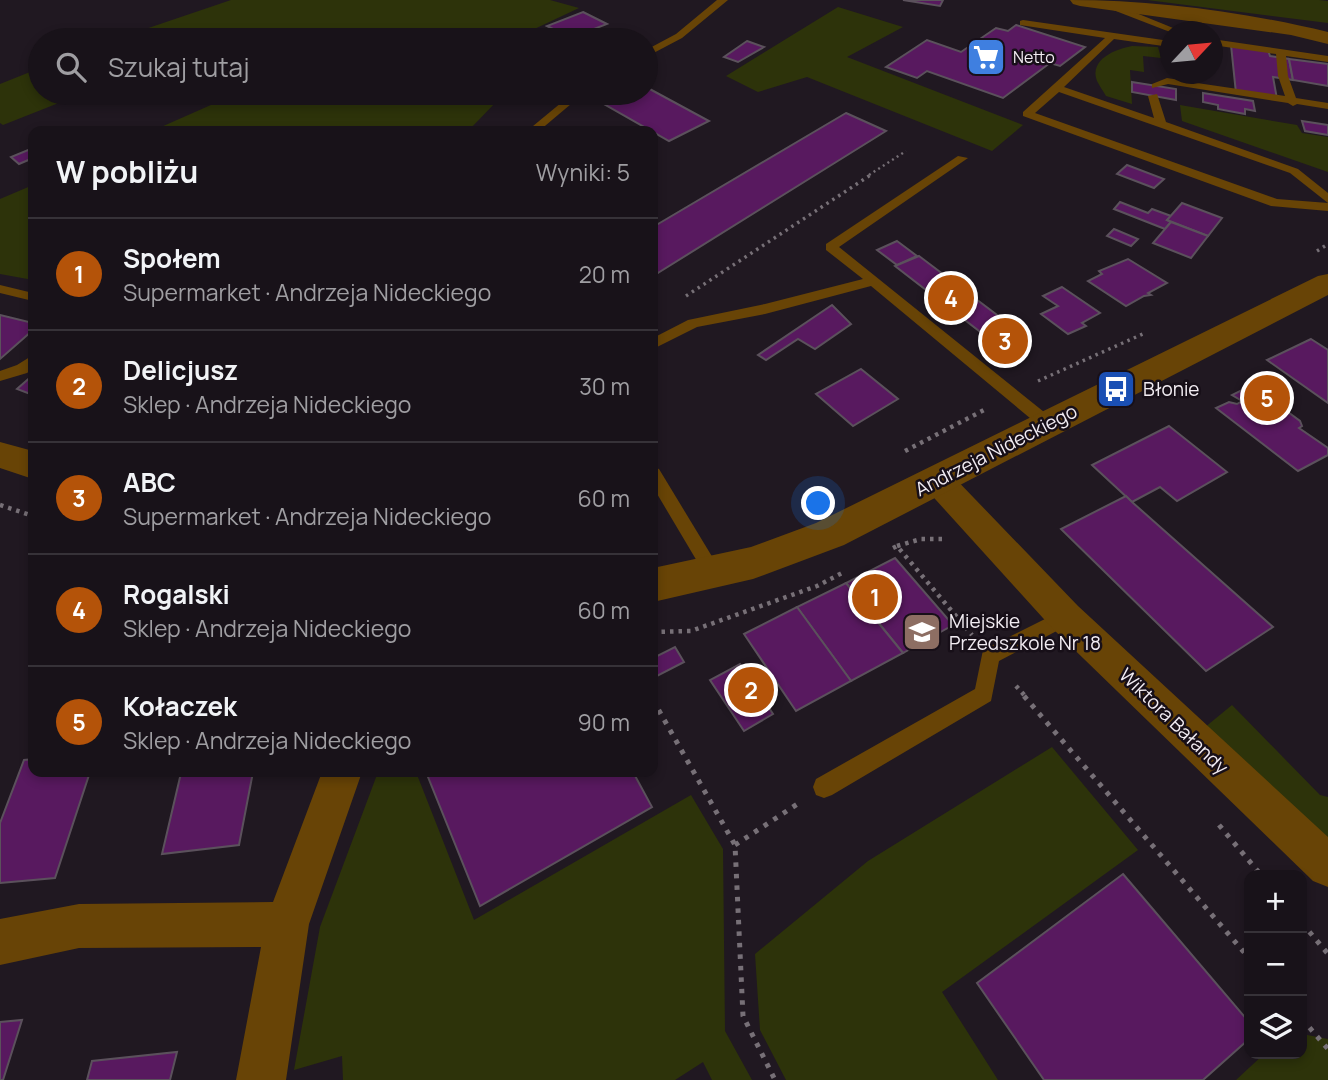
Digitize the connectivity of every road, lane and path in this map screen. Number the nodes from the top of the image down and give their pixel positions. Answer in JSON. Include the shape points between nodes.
{"nodes":[{"id":1,"x":723,"y":0,"type":"edge"},
{"id":2,"x":1080,"y":0,"type":"edge"},
{"id":3,"x":1104,"y":3,"type":"junction"},
{"id":4,"x":1216,"y":18,"type":"junction"},
{"id":5,"x":1202,"y":21,"type":"edge"},
{"id":6,"x":1023,"y":23,"type":"dead end"},
{"id":7,"x":1160,"y":24,"type":"edge"},
{"id":8,"x":1291,"y":29,"type":"junction"},
{"id":9,"x":1328,"y":29,"type":"edge"},
{"id":10,"x":1112,"y":36,"type":"junction"},
{"id":11,"x":1328,"y":38,"type":"edge"},
{"id":12,"x":1160,"y":43,"type":"edge"},
{"id":13,"x":1223,"y":43,"type":"edge"},
{"id":14,"x":658,"y":48,"type":"edge"},
{"id":15,"x":1281,"y":52,"type":"junction"},
{"id":16,"x":1328,"y":59,"type":"edge"},
{"id":17,"x":1163,"y":84,"type":"edge"},
{"id":18,"x":1212,"y":84,"type":"edge"},
{"id":19,"x":1057,"y":88,"type":"junction"},
{"id":20,"x":1293,"y":103,"type":"junction"},
{"id":21,"x":564,"y":105,"type":"edge"},
{"id":22,"x":1328,"y":106,"type":"edge"},
{"id":23,"x":1161,"y":124,"type":"junction"},
{"id":24,"x":537,"y":126,"type":"edge"},
{"id":25,"x":906,"y":151,"type":"dead end"},
{"id":26,"x":962,"y":158,"type":"dead end"},
{"id":27,"x":1328,"y":199,"type":"edge"},
{"id":28,"x":1328,"y":206,"type":"edge"},
{"id":29,"x":873,"y":281,"type":"junction"},
{"id":30,"x":1328,"y":283,"type":"edge"},
{"id":31,"x":0,"y":289,"type":"edge"},
{"id":32,"x":28,"y":296,"type":"edge"},
{"id":33,"x":676,"y":302,"type":"dead end"},
{"id":34,"x":658,"y":341,"type":"edge"},
{"id":35,"x":28,"y":364,"type":"edge"},
{"id":36,"x":0,"y":376,"type":"edge"},
{"id":37,"x":1048,"y":424,"type":"junction"},
{"id":38,"x":0,"y":454,"type":"edge"},
{"id":39,"x":28,"y":464,"type":"edge"},
{"id":40,"x":937,"y":480,"type":"junction"},
{"id":41,"x":659,"y":492,"type":"edge"},
{"id":42,"x":0,"y":505,"type":"edge"},
{"id":43,"x":28,"y":514,"type":"edge"},
{"id":44,"x":885,"y":552,"type":"dead end"},
{"id":45,"x":851,"y":569,"type":"dead end"},
{"id":46,"x":713,"y":573,"type":"junction"},
{"id":47,"x":658,"y":584,"type":"edge"},
{"id":48,"x":1065,"y":617,"type":"junction"},
{"id":49,"x":658,"y":632,"type":"edge"},
{"id":50,"x":990,"y":656,"type":"junction"},
{"id":51,"x":658,"y":709,"type":"edge"},
{"id":52,"x":340,"y":777,"type":"edge"},
{"id":53,"x":827,"y":785,"type":"joint"},
{"id":54,"x":736,"y":845,"type":"junction"},
{"id":55,"x":1328,"y":866,"type":"edge"},
{"id":56,"x":287,"y":924,"type":"junction"},
{"id":57,"x":1307,"y":929,"type":"edge"},
{"id":58,"x":0,"y":942,"type":"edge"},
{"id":59,"x":1244,"y":952,"type":"edge"},
{"id":60,"x":1328,"y":954,"type":"edge"},
{"id":61,"x":1307,"y":1025,"type":"edge"},
{"id":62,"x":1319,"y":1039,"type":"junction"},
{"id":63,"x":1328,"y":1039,"type":"edge"},
{"id":64,"x":1328,"y":1049,"type":"edge"},
{"id":65,"x":261,"y":1080,"type":"edge"},
{"id":66,"x":775,"y":1080,"type":"edge"}],
"edges":[{"from":1,"to":14,"type":"lane","via":[[679,37]]},
{"from":2,"to":3,"type":"street"},
{"from":3,"to":4,"type":"street"},
{"from":3,"to":7,"type":"lane"},
{"from":4,"to":5,"type":"lane"},
{"from":4,"to":8,"type":"street"},
{"from":6,"to":10,"type":"lane"},
{"from":8,"to":9,"type":"street"},
{"from":8,"to":11,"type":"street"},
{"from":10,"to":12,"type":"lane"},
{"from":10,"to":19,"type":"lane"},
{"from":13,"to":15,"type":"lane"},
{"from":15,"to":16,"type":"lane"},
{"from":15,"to":20,"type":"lane","via":[[1283,76]]},
{"from":17,"to":23,"type":"lane","via":[[1155,91]]},
{"from":18,"to":20,"type":"lane"},
{"from":19,"to":23,"type":"lane"},
{"from":19,"to":28,"type":"lane","via":[[1027,114],[1275,204]]},
{"from":20,"to":22,"type":"lane"},
{"from":21,"to":24,"type":"lane"},
{"from":23,"to":27,"type":"lane","via":[[1294,171]]},
{"from":25,"to":33,"type":"path"},
{"from":26,"to":29,"type":"lane","via":[[831,247]]},
{"from":29,"to":34,"type":"lane","via":[[693,323]]},
{"from":29,"to":37,"type":"lane"},
{"from":30,"to":37,"type":"street","name":"Andrzeja Nideckiego"},
{"from":31,"to":32,"type":"lane"},
{"from":35,"to":36,"type":"lane"},
{"from":37,"to":40,"type":"street","name":"Andrzeja Nideckiego"},
{"from":38,"to":39,"type":"street"},
{"from":40,"to":46,"type":"street","name":"Andrzeja Nideckiego","via":[[830,534]]},
{"from":40,"to":48,"type":"street","name":"Wiktora Bałandy"},
{"from":41,"to":46,"type":"lane"},
{"from":42,"to":43,"type":"path"},
{"from":44,"to":50,"type":"path","via":[[897,546]]},
{"from":45,"to":49,"type":"path","via":[[817,586],[691,631]]},
{"from":46,"to":47,"type":"street","name":"Andrzeja Nideckiego"},
{"from":48,"to":50,"type":"lane"},
{"from":48,"to":55,"type":"street","name":"Wiktora Bałandy"},
{"from":50,"to":53,"type":"lane","via":[[984,694]]},
{"from":50,"to":59,"type":"path"},
{"from":51,"to":54,"type":"path"},
{"from":52,"to":56,"type":"street"},
{"from":53,"to":54,"type":"path"},
{"from":54,"to":66,"type":"path","via":[[743,1016]]},
{"from":56,"to":58,"type":"street","via":[[79,926]]},
{"from":56,"to":65,"type":"street"},
{"from":57,"to":60,"type":"path"},
{"from":61,"to":62,"type":"path"},
{"from":62,"to":63,"type":"path"},
{"from":62,"to":64,"type":"path"}]}
